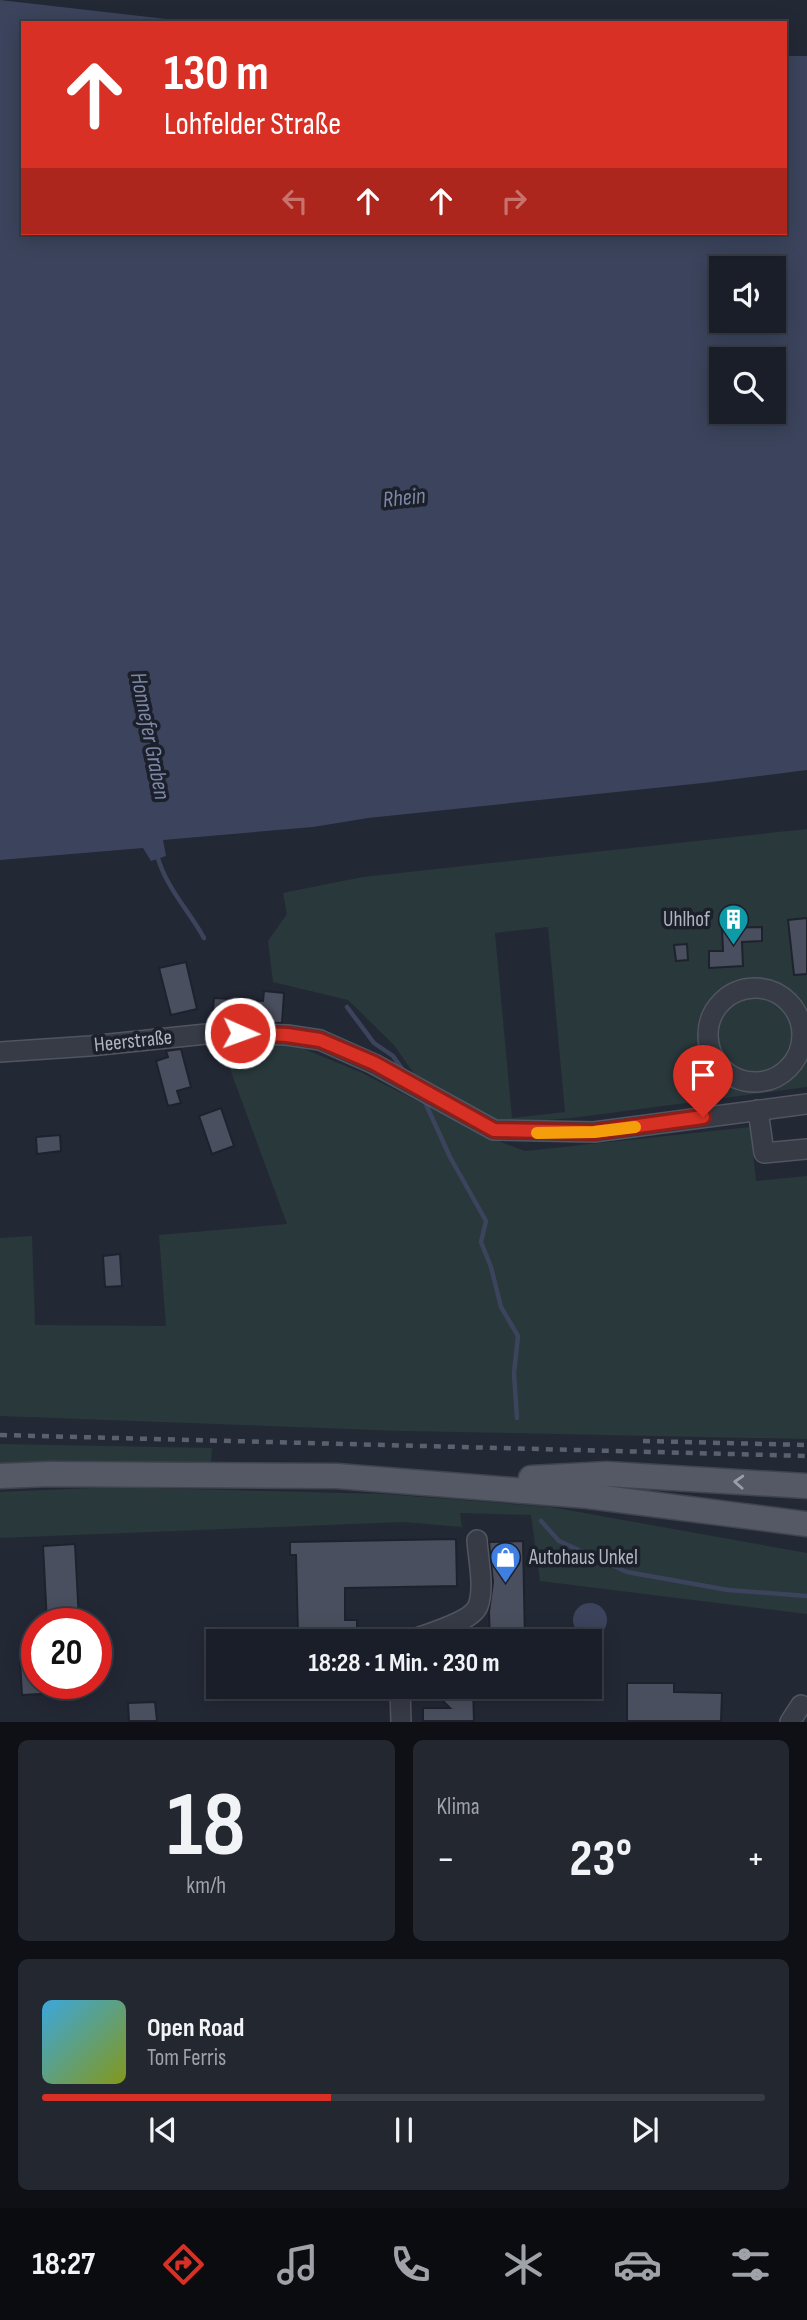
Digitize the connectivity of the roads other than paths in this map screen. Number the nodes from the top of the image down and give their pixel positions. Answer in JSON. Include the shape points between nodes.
{"nodes":[{"id":1,"x":0,"y":1052,"type":"edge"},
{"id":2,"x":759,"y":1082,"type":"junction"},
{"id":3,"x":807,"y":1104,"type":"edge"},
{"id":4,"x":759,"y":1110,"type":"junction"},
{"id":5,"x":807,"y":1149,"type":"edge"},
{"id":6,"x":0,"y":1476,"type":"edge"},
{"id":7,"x":429,"y":1482,"type":"junction"},
{"id":8,"x":807,"y":1486,"type":"edge"},
{"id":9,"x":807,"y":1524,"type":"edge"},
{"id":10,"x":477,"y":1540,"type":"dead end"},
{"id":11,"x":438,"y":1629,"type":"edge"},
{"id":12,"x":400,"y":1699,"type":"edge"},
{"id":13,"x":401,"y":1721,"type":"edge"}],
"edges":[{"from":1,"to":4,"type":"street","name":"Heerstraße","via":[[216,1033],[320,1040],[374,1063],[494,1130],[594,1132]]},
{"from":2,"to":2,"type":"street","via":[[788,1069],[802,1042],[802,1026],[791,1005],[772,990],[756,988],[740,990],[716,1008],[708,1037],[718,1065],[744,1081]]},
{"from":2,"to":4,"type":"street"},
{"from":3,"to":4,"type":"street"},
{"from":4,"to":5,"type":"street","via":[[764,1153]]},
{"from":6,"to":7,"type":"main road","via":[[337,1476]]},
{"from":8,"to":7,"type":"main road","one_way":true,"via":[[607,1474]]},
{"from":7,"to":9,"type":"main road","via":[[645,1502]]},
{"from":10,"to":11,"type":"street","via":[[478,1606],[470,1616]]},
{"from":12,"to":13,"type":"street"}]}
